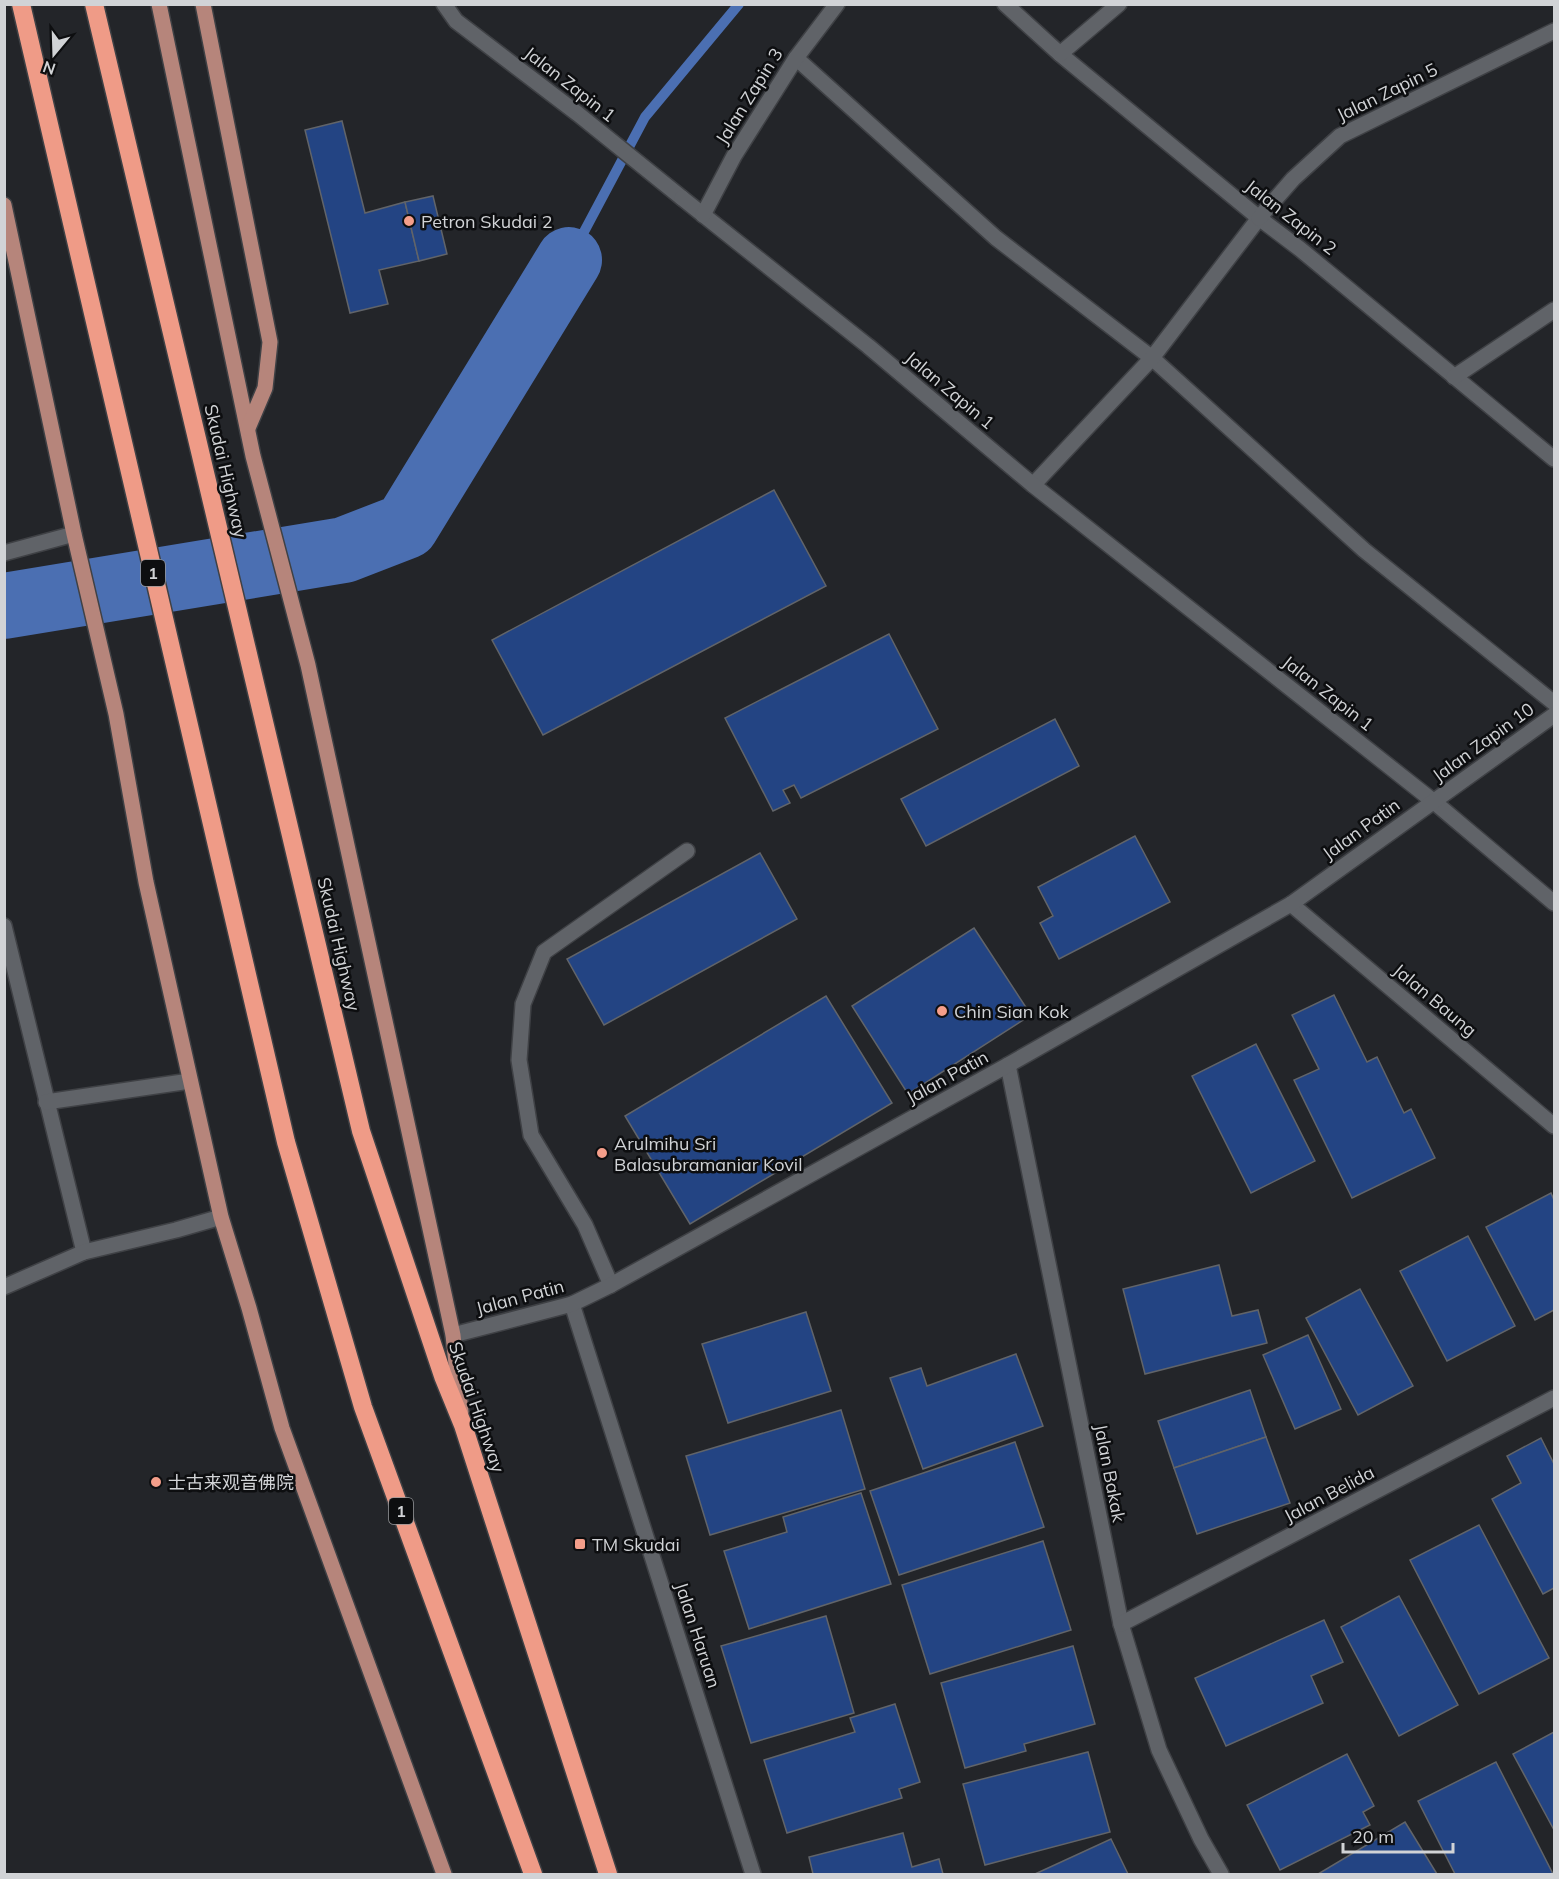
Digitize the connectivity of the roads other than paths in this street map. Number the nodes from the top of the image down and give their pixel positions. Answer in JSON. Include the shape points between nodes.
{"nodes":[{"id":1,"x":21,"y":4,"type":"edge"},
{"id":2,"x":94,"y":4,"type":"edge"},
{"id":3,"x":159,"y":4,"type":"edge"},
{"id":4,"x":203,"y":4,"type":"edge"},
{"id":5,"x":444,"y":4,"type":"edge"},
{"id":6,"x":837,"y":4,"type":"edge"},
{"id":7,"x":1005,"y":4,"type":"edge"},
{"id":8,"x":1119,"y":4,"type":"edge"},
{"id":9,"x":1554,"y":31,"type":"edge"},
{"id":10,"x":1060,"y":54,"type":"junction"},
{"id":11,"x":796,"y":58,"type":"junction"},
{"id":12,"x":4,"y":205,"type":"edge"},
{"id":13,"x":703,"y":214,"type":"junction"},
{"id":14,"x":1259,"y":218,"type":"junction"},
{"id":15,"x":1554,"y":310,"type":"edge"},
{"id":16,"x":1152,"y":358,"type":"junction"},
{"id":17,"x":1454,"y":376,"type":"junction"},
{"id":18,"x":248,"y":428,"type":"junction"},
{"id":19,"x":1554,"y":459,"type":"edge"},
{"id":20,"x":1033,"y":485,"type":"junction"},
{"id":21,"x":74,"y":534,"type":"junction"},
{"id":22,"x":4,"y":553,"type":"edge"},
{"id":23,"x":1554,"y":703,"type":"edge"},
{"id":24,"x":1554,"y":715,"type":"edge"},
{"id":25,"x":1433,"y":801,"type":"junction"},
{"id":26,"x":687,"y":851,"type":"dead end"},
{"id":27,"x":1554,"y":903,"type":"edge"},
{"id":28,"x":1291,"y":904,"type":"junction"},
{"id":29,"x":4,"y":926,"type":"edge"},
{"id":30,"x":1008,"y":1065,"type":"junction"},
{"id":31,"x":190,"y":1081,"type":"junction"},
{"id":32,"x":46,"y":1102,"type":"junction"},
{"id":33,"x":1554,"y":1126,"type":"edge"},
{"id":34,"x":221,"y":1217,"type":"junction"},
{"id":35,"x":84,"y":1252,"type":"junction"},
{"id":36,"x":611,"y":1285,"type":"junction"},
{"id":37,"x":4,"y":1287,"type":"edge"},
{"id":38,"x":572,"y":1304,"type":"junction"},
{"id":39,"x":453,"y":1335,"type":"junction"},
{"id":40,"x":1554,"y":1398,"type":"edge"},
{"id":41,"x":463,"y":1425,"type":"junction"},
{"id":42,"x":1121,"y":1624,"type":"junction"},
{"id":43,"x":444,"y":1875,"type":"edge"},
{"id":44,"x":533,"y":1875,"type":"edge"},
{"id":45,"x":608,"y":1875,"type":"edge"},
{"id":46,"x":753,"y":1875,"type":"edge"},
{"id":47,"x":1221,"y":1875,"type":"edge"}],
"edges":[{"from":1,"to":44,"type":"highway","number":"1","via":[[286,1142],[363,1407]]},
{"from":2,"to":41,"type":"highway","name":"Skudai Highway","via":[[362,1131]]},
{"from":3,"to":18,"type":"main road"},
{"from":4,"to":18,"type":"main road","via":[[270,342],[265,388]]},
{"from":5,"to":13,"type":"street","name":"Jalan Zapin 1","via":[[456,21]]},
{"from":6,"to":11,"type":"street","name":"Jalan Zapin 3"},
{"from":7,"to":10,"type":"street","name":"Jalan Zapin 2"},
{"from":8,"to":10,"type":"street"},
{"from":9,"to":14,"type":"street","name":"Jalan Zapin 5","via":[[1340,136],[1293,179]]},
{"from":10,"to":14,"type":"street","name":"Jalan Zapin 2"},
{"from":11,"to":13,"type":"street","name":"Jalan Zapin 3","via":[[734,156]]},
{"from":11,"to":16,"type":"street","via":[[996,238]]},
{"from":12,"to":21,"type":"main road"},
{"from":13,"to":20,"type":"street","name":"Jalan Zapin 1"},
{"from":14,"to":16,"type":"street","name":"Jalan Zapin 5"},
{"from":14,"to":17,"type":"street","name":"Jalan Zapin 2"},
{"from":15,"to":17,"type":"street"},
{"from":16,"to":20,"type":"street","name":"Jalan Zapin 5"},
{"from":16,"to":23,"type":"street","via":[[1364,550]]},
{"from":17,"to":19,"type":"street","name":"Jalan Zapin 2"},
{"from":18,"to":39,"type":"main road","via":[[308,664]]},
{"from":20,"to":25,"type":"street","name":"Jalan Zapin 1"},
{"from":21,"to":22,"type":"street"},
{"from":21,"to":31,"type":"main road","via":[[116,714],[146,882]]},
{"from":24,"to":25,"type":"street","name":"Jalan Zapin 10"},
{"from":25,"to":27,"type":"street","name":"Jalan Zapin 1"},
{"from":25,"to":28,"type":"street","name":"Jalan Patin"},
{"from":26,"to":36,"type":"street","via":[[544,952],[523,1004],[519,1060],[531,1135],[585,1226]]},
{"from":28,"to":30,"type":"street","name":"Jalan Patin"},
{"from":28,"to":33,"type":"street","name":"Jalan Baung"},
{"from":29,"to":32,"type":"street"},
{"from":30,"to":36,"type":"street","name":"Jalan Patin"},
{"from":30,"to":42,"type":"street","name":"Jalan Bakak"},
{"from":31,"to":32,"type":"street"},
{"from":31,"to":34,"type":"main road"},
{"from":32,"to":35,"type":"street"},
{"from":34,"to":35,"type":"street"},
{"from":34,"to":43,"type":"main road","via":[[282,1428]]},
{"from":35,"to":37,"type":"street"},
{"from":36,"to":38,"type":"street","name":"Jalan Patin"},
{"from":38,"to":39,"type":"street","name":"Jalan Patin"},
{"from":38,"to":46,"type":"street","name":"Jalan Haruan"},
{"from":39,"to":41,"type":"main road"},
{"from":40,"to":42,"type":"street","name":"Jalan Belida"},
{"from":41,"to":45,"type":"highway","name":"Skudai Highway"},
{"from":42,"to":47,"type":"street","name":"Jalan Bakak","via":[[1159,1750]]}]}
